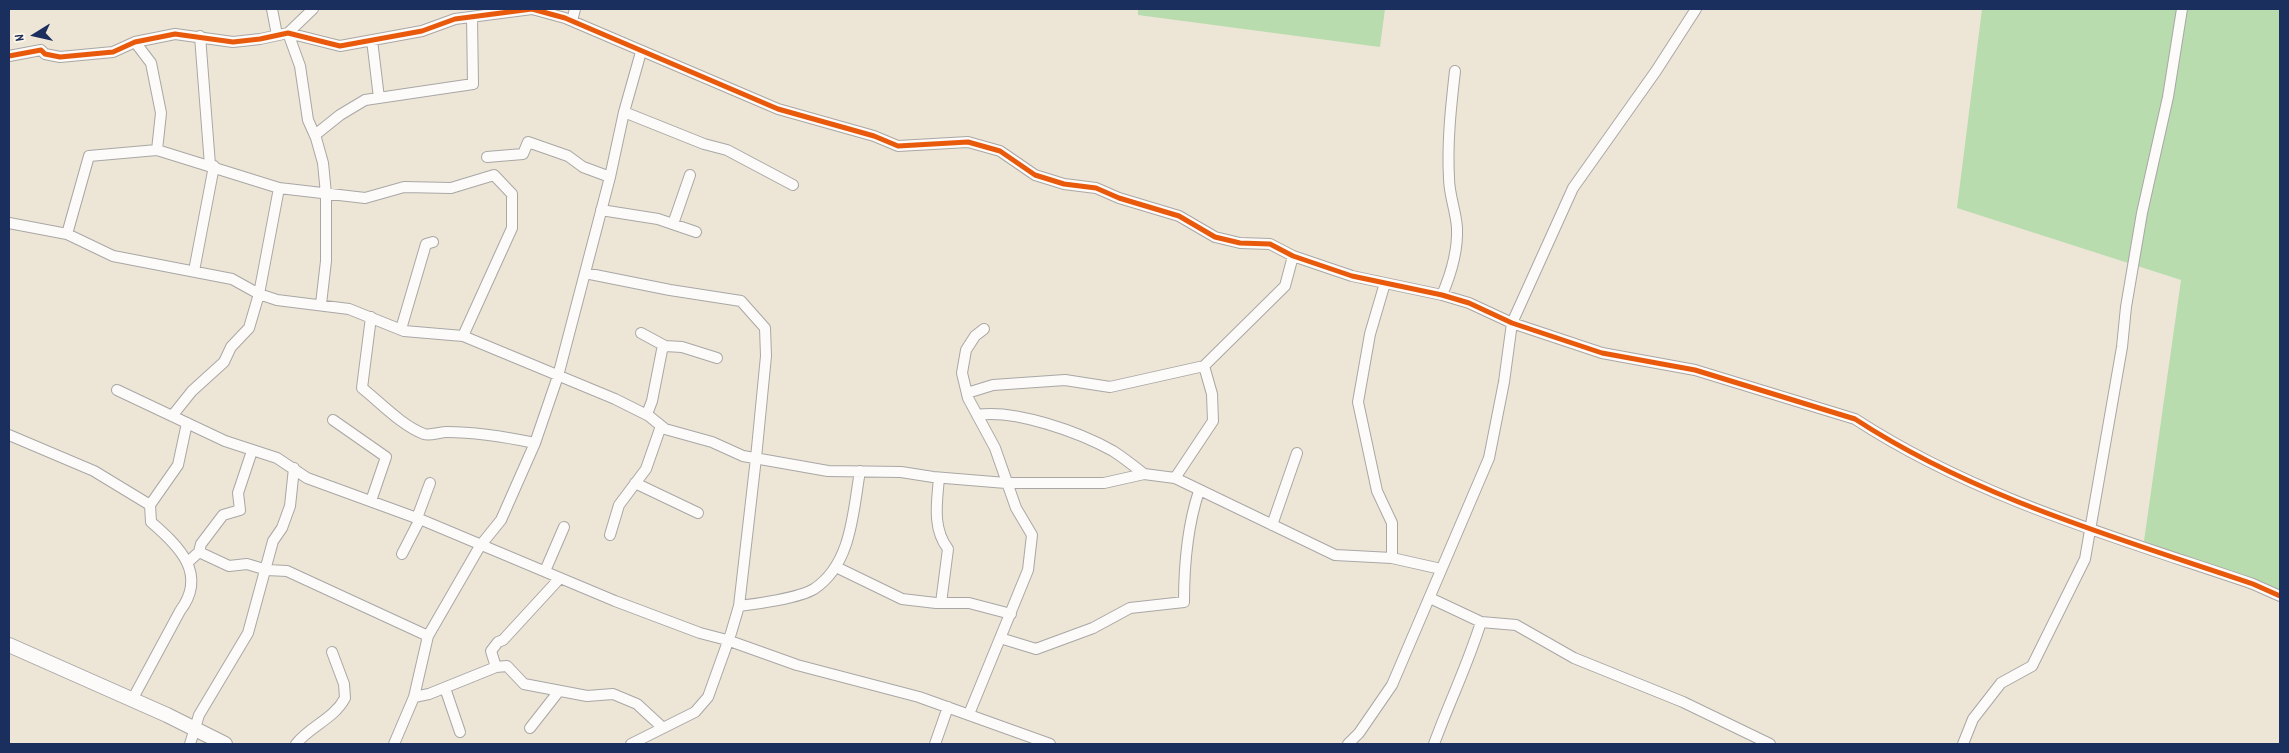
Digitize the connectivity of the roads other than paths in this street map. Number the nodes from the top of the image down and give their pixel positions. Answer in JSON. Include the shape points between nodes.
{"nodes":[{"id":1,"x":272,"y":9,"type":"edge"},
{"id":2,"x":312,"y":9,"type":"edge"},
{"id":3,"x":575,"y":9,"type":"edge"},
{"id":4,"x":1696,"y":9,"type":"edge"},
{"id":5,"x":2182,"y":9,"type":"edge"},
{"id":6,"x":472,"y":17,"type":"junction"},
{"id":7,"x":572,"y":21,"type":"junction"},
{"id":8,"x":282,"y":34,"type":"junction"},
{"id":9,"x":200,"y":36,"type":"junction"},
{"id":10,"x":372,"y":40,"type":"junction"},
{"id":11,"x":135,"y":42,"type":"junction"},
{"id":12,"x":641,"y":52,"type":"junction"},
{"id":13,"x":9,"y":56,"type":"edge"},
{"id":14,"x":1455,"y":70,"type":"dead end"},
{"id":15,"x":379,"y":98,"type":"junction"},
{"id":16,"x":624,"y":112,"type":"junction"},
{"id":17,"x":315,"y":136,"type":"junction"},
{"id":18,"x":157,"y":150,"type":"junction"},
{"id":19,"x":212,"y":166,"type":"junction"},
{"id":20,"x":494,"y":175,"type":"junction"},
{"id":21,"x":690,"y":175,"type":"dead end"},
{"id":22,"x":610,"y":177,"type":"junction"},
{"id":23,"x":793,"y":184,"type":"dead end"},
{"id":24,"x":278,"y":188,"type":"junction"},
{"id":25,"x":326,"y":194,"type":"junction"},
{"id":26,"x":601,"y":210,"type":"junction"},
{"id":27,"x":9,"y":222,"type":"edge"},
{"id":28,"x":674,"y":224,"type":"junction"},
{"id":29,"x":696,"y":232,"type":"dead end"},
{"id":30,"x":66,"y":234,"type":"junction"},
{"id":31,"x":433,"y":242,"type":"dead end"},
{"id":32,"x":1293,"y":256,"type":"junction"},
{"id":33,"x":194,"y":271,"type":"junction"},
{"id":34,"x":585,"y":273,"type":"junction"},
{"id":35,"x":1384,"y":283,"type":"junction"},
{"id":36,"x":259,"y":294,"type":"junction"},
{"id":37,"x":1442,"y":295,"type":"junction"},
{"id":38,"x":321,"y":304,"type":"junction"},
{"id":39,"x":371,"y":317,"type":"junction"},
{"id":40,"x":1512,"y":323,"type":"junction"},
{"id":41,"x":401,"y":329,"type":"junction"},
{"id":42,"x":984,"y":329,"type":"dead end"},
{"id":43,"x":641,"y":333,"type":"dead end"},
{"id":44,"x":463,"y":336,"type":"junction"},
{"id":45,"x":665,"y":346,"type":"junction"},
{"id":46,"x":717,"y":358,"type":"dead end"},
{"id":47,"x":1204,"y":366,"type":"junction"},
{"id":48,"x":558,"y":376,"type":"junction"},
{"id":49,"x":117,"y":390,"type":"dead end"},
{"id":50,"x":967,"y":393,"type":"junction"},
{"id":51,"x":647,"y":414,"type":"junction"},
{"id":52,"x":977,"y":415,"type":"junction"},
{"id":53,"x":172,"y":416,"type":"junction"},
{"id":54,"x":333,"y":420,"type":"dead end"},
{"id":55,"x":187,"y":423,"type":"junction"},
{"id":56,"x":661,"y":426,"type":"junction"},
{"id":57,"x":9,"y":435,"type":"edge"},
{"id":58,"x":535,"y":443,"type":"junction"},
{"id":59,"x":252,"y":451,"type":"junction"},
{"id":60,"x":1297,"y":453,"type":"dead end"},
{"id":61,"x":756,"y":458,"type":"junction"},
{"id":62,"x":294,"y":468,"type":"junction"},
{"id":63,"x":860,"y":471,"type":"junction"},
{"id":64,"x":1144,"y":474,"type":"junction"},
{"id":65,"x":939,"y":478,"type":"junction"},
{"id":66,"x":1175,"y":478,"type":"junction"},
{"id":67,"x":430,"y":482,"type":"dead end"},
{"id":68,"x":635,"y":483,"type":"junction"},
{"id":69,"x":1006,"y":483,"type":"junction"},
{"id":70,"x":1199,"y":491,"type":"junction"},
{"id":71,"x":371,"y":501,"type":"junction"},
{"id":72,"x":150,"y":506,"type":"junction"},
{"id":73,"x":698,"y":513,"type":"dead end"},
{"id":74,"x":419,"y":519,"type":"junction"},
{"id":75,"x":1272,"y":525,"type":"junction"},
{"id":76,"x":564,"y":527,"type":"dead end"},
{"id":77,"x":2089,"y":528,"type":"junction"},
{"id":78,"x":610,"y":535,"type":"dead end"},
{"id":79,"x":480,"y":546,"type":"junction"},
{"id":80,"x":199,"y":552,"type":"junction"},
{"id":81,"x":402,"y":554,"type":"dead end"},
{"id":82,"x":1392,"y":558,"type":"junction"},
{"id":83,"x":188,"y":563,"type":"junction"},
{"id":84,"x":836,"y":567,"type":"junction"},
{"id":85,"x":1441,"y":569,"type":"junction"},
{"id":86,"x":266,"y":570,"type":"junction"},
{"id":87,"x":545,"y":571,"type":"junction"},
{"id":88,"x":560,"y":578,"type":"junction"},
{"id":89,"x":2280,"y":596,"type":"edge"},
{"id":90,"x":1430,"y":598,"type":"junction"},
{"id":91,"x":941,"y":603,"type":"junction"},
{"id":92,"x":739,"y":606,"type":"junction"},
{"id":93,"x":1012,"y":614,"type":"junction"},
{"id":94,"x":1481,"y":622,"type":"junction"},
{"id":95,"x":428,"y":636,"type":"junction"},
{"id":96,"x":1000,"y":638,"type":"junction"},
{"id":97,"x":727,"y":640,"type":"junction"},
{"id":98,"x":9,"y":645,"type":"edge"},
{"id":99,"x":332,"y":652,"type":"dead end"},
{"id":100,"x":496,"y":666,"type":"junction"},
{"id":101,"x":445,"y":688,"type":"junction"},
{"id":102,"x":559,"y":691,"type":"junction"},
{"id":103,"x":414,"y":697,"type":"junction"},
{"id":104,"x":132,"y":700,"type":"junction"},
{"id":105,"x":948,"y":706,"type":"junction"},
{"id":106,"x":969,"y":714,"type":"junction"},
{"id":107,"x":530,"y":728,"type":"dead end"},
{"id":108,"x":663,"y":728,"type":"junction"},
{"id":109,"x":194,"y":729,"type":"junction"},
{"id":110,"x":460,"y":732,"type":"dead end"},
{"id":111,"x":938,"y":743,"type":"edge"},
{"id":112,"x":190,"y":744,"type":"edge"},
{"id":113,"x":226,"y":744,"type":"edge"},
{"id":114,"x":296,"y":744,"type":"edge"},
{"id":115,"x":394,"y":744,"type":"edge"},
{"id":116,"x":631,"y":744,"type":"edge"},
{"id":117,"x":1050,"y":744,"type":"edge"},
{"id":118,"x":1348,"y":744,"type":"edge"},
{"id":119,"x":1434,"y":744,"type":"edge"},
{"id":120,"x":1770,"y":744,"type":"edge"},
{"id":121,"x":1963,"y":744,"type":"edge"}],
"edges":[{"from":1,"to":8,"type":"street"},
{"from":2,"to":8,"type":"street"},
{"from":3,"to":7,"type":"street"},
{"from":4,"to":40,"type":"street","via":[[1574,188]]},
{"from":5,"to":77,"type":"street","via":[[2168,97],[2142,214]]},
{"from":6,"to":7,"type":"street","via":[[532,9]]},
{"from":6,"to":10,"type":"street"},
{"from":6,"to":15,"type":"street","via":[[473,84]]},
{"from":7,"to":12,"type":"street"},
{"from":8,"to":9,"type":"street","via":[[233,42]]},
{"from":8,"to":10,"type":"street","via":[[340,46]]},
{"from":8,"to":17,"type":"street","via":[[300,66],[308,120]]},
{"from":9,"to":11,"type":"street","via":[[175,34]]},
{"from":9,"to":19,"type":"street"},
{"from":10,"to":15,"type":"street"},
{"from":11,"to":13,"type":"street","via":[[113,52],[60,56],[40,50]]},
{"from":11,"to":18,"type":"street","via":[[151,63],[161,113]]},
{"from":12,"to":16,"type":"street"},
{"from":12,"to":32,"type":"street","via":[[778,109],[898,146],[968,142],[1000,151],[1035,175],[1064,184],[1096,188],[1179,216],[1215,237],[1240,243],[1270,244]]},
{"from":14,"to":37,"type":"street","via":[[1450,113],[1449,178],[1457,227],[1456,249]]},
{"from":15,"to":17,"type":"street","via":[[365,100]]},
{"from":16,"to":22,"type":"street"},
{"from":16,"to":23,"type":"street","via":[[727,150]]},
{"from":17,"to":25,"type":"street","via":[[323,163]]},
{"from":18,"to":19,"type":"street"},
{"from":18,"to":30,"type":"street","via":[[89,156]]},
{"from":19,"to":24,"type":"street"},
{"from":19,"to":33,"type":"street"},
{"from":20,"to":22,"type":"street","via":[[486,154],[523,154],[528,142],[568,156],[584,168]]},
{"from":20,"to":25,"type":"street","via":[[451,188],[404,187],[365,198]]},
{"from":20,"to":44,"type":"street","via":[[512,194],[512,228]]},
{"from":21,"to":28,"type":"street"},
{"from":22,"to":26,"type":"street"},
{"from":24,"to":25,"type":"street"},
{"from":24,"to":36,"type":"street"},
{"from":25,"to":38,"type":"street","via":[[326,261]]},
{"from":26,"to":28,"type":"street"},
{"from":26,"to":34,"type":"street"},
{"from":27,"to":30,"type":"street"},
{"from":28,"to":29,"type":"street"},
{"from":30,"to":33,"type":"street","via":[[113,256]]},
{"from":31,"to":41,"type":"street","via":[[426,244],[419,261]]},
{"from":32,"to":35,"type":"street"},
{"from":32,"to":47,"type":"street","via":[[1284,286]]},
{"from":33,"to":36,"type":"street","via":[[232,279]]},
{"from":34,"to":48,"type":"street"},
{"from":34,"to":61,"type":"street","via":[[741,301],[765,328],[766,356]]},
{"from":35,"to":37,"type":"street"},
{"from":35,"to":82,"type":"street","via":[[1370,334],[1358,402],[1377,492],[1392,522]]},
{"from":36,"to":38,"type":"street","via":[[278,300]]},
{"from":36,"to":53,"type":"street","via":[[249,328],[230,347],[224,362],[192,391]]},
{"from":37,"to":40,"type":"street"},
{"from":38,"to":39,"type":"street"},
{"from":39,"to":41,"type":"street"},
{"from":39,"to":58,"type":"street","via":[[362,388],[408,425],[426,435],[458,432]]},
{"from":40,"to":77,"type":"street","via":[[1602,353],[1695,370],[1855,419],[1962,476],[2047,514]]},
{"from":40,"to":85,"type":"street","via":[[1489,458]]},
{"from":41,"to":44,"type":"street"},
{"from":42,"to":50,"type":"street","via":[[966,350],[962,373]]},
{"from":43,"to":45,"type":"street"},
{"from":44,"to":48,"type":"street"},
{"from":45,"to":46,"type":"street","via":[[682,347]]},
{"from":45,"to":51,"type":"street"},
{"from":47,"to":50,"type":"street","via":[[1110,387],[1065,380],[993,385]]},
{"from":47,"to":66,"type":"street","via":[[1212,394],[1213,421]]},
{"from":48,"to":51,"type":"street"},
{"from":48,"to":58,"type":"street"},
{"from":49,"to":53,"type":"street"},
{"from":50,"to":52,"type":"street"},
{"from":51,"to":56,"type":"street"},
{"from":52,"to":64,"type":"street","via":[[987,413],[1022,418],[1079,435],[1111,450]]},
{"from":52,"to":69,"type":"street","via":[[995,448]]},
{"from":53,"to":55,"type":"street"},
{"from":54,"to":71,"type":"street","via":[[386,457]]},
{"from":55,"to":59,"type":"street"},
{"from":55,"to":72,"type":"street","via":[[178,465]]},
{"from":56,"to":61,"type":"street"},
{"from":56,"to":68,"type":"street","via":[[646,469]]},
{"from":57,"to":72,"type":"street","via":[[94,471]]},
{"from":58,"to":79,"type":"street","via":[[500,520]]},
{"from":59,"to":62,"type":"street","via":[[277,458]]},
{"from":59,"to":80,"type":"street","via":[[238,493],[240,510],[223,515],[201,544]]},
{"from":60,"to":75,"type":"street"},
{"from":61,"to":63,"type":"street","via":[[828,472]]},
{"from":61,"to":92,"type":"street"},
{"from":62,"to":71,"type":"street","via":[[307,478]]},
{"from":62,"to":86,"type":"street","via":[[290,506],[282,528],[272,541]]},
{"from":63,"to":65,"type":"street","via":[[901,472]]},
{"from":63,"to":84,"type":"street","via":[[849,537]]},
{"from":64,"to":66,"type":"street"},
{"from":64,"to":69,"type":"street","via":[[1104,483]]},
{"from":65,"to":69,"type":"street"},
{"from":65,"to":91,"type":"street","via":[[936,513],[940,539],[948,549]]},
{"from":66,"to":70,"type":"street"},
{"from":67,"to":74,"type":"street"},
{"from":68,"to":73,"type":"street"},
{"from":68,"to":78,"type":"street","via":[[619,506]]},
{"from":69,"to":93,"type":"street","via":[[1032,535],[1028,570]]},
{"from":70,"to":75,"type":"street"},
{"from":70,"to":96,"type":"street","via":[[1192,511],[1186,552],[1184,602],[1130,608],[1093,628],[1036,648]]},
{"from":71,"to":74,"type":"street"},
{"from":72,"to":83,"type":"street","via":[[151,522],[175,543]]},
{"from":74,"to":79,"type":"street"},
{"from":74,"to":81,"type":"street"},
{"from":75,"to":82,"type":"street","via":[[1335,555]]},
{"from":76,"to":87,"type":"street"},
{"from":77,"to":89,"type":"street"},
{"from":77,"to":121,"type":"street","via":[[2085,558],[2032,666],[2001,683],[1973,719]]},
{"from":79,"to":87,"type":"street"},
{"from":79,"to":95,"type":"street"},
{"from":80,"to":83,"type":"street"},
{"from":80,"to":86,"type":"street","via":[[229,566],[247,564]]},
{"from":82,"to":85,"type":"street"},
{"from":83,"to":104,"type":"street","via":[[192,583],[188,600]]},
{"from":84,"to":91,"type":"street","via":[[902,599]]},
{"from":84,"to":92,"type":"street","via":[[814,589]]},
{"from":85,"to":90,"type":"street"},
{"from":86,"to":95,"type":"street","via":[[287,571]]},
{"from":86,"to":109,"type":"street","via":[[248,633],[199,715]]},
{"from":87,"to":88,"type":"street"},
{"from":88,"to":97,"type":"street","via":[[700,633]]},
{"from":88,"to":100,"type":"street","via":[[491,651]]},
{"from":90,"to":94,"type":"street"},
{"from":90,"to":118,"type":"street","via":[[1392,685]]},
{"from":91,"to":93,"type":"street","via":[[969,603]]},
{"from":92,"to":97,"type":"street"},
{"from":93,"to":96,"type":"street"},
{"from":94,"to":119,"type":"street","via":[[1471,655]]},
{"from":94,"to":120,"type":"street","via":[[1516,625],[1574,658],[1683,702]]},
{"from":95,"to":103,"type":"street"},
{"from":96,"to":106,"type":"street"},
{"from":97,"to":105,"type":"street","via":[[797,665]]},
{"from":97,"to":108,"type":"street","via":[[708,697],[695,712]]},
{"from":98,"to":104,"type":"main road"},
{"from":99,"to":114,"type":"street","via":[[344,684],[345,698],[322,724]]},
{"from":100,"to":101,"type":"street"},
{"from":100,"to":102,"type":"street","via":[[507,666],[524,684]]},
{"from":101,"to":103,"type":"street"},
{"from":101,"to":110,"type":"street"},
{"from":102,"to":107,"type":"street"},
{"from":102,"to":108,"type":"street","via":[[587,696],[613,694],[637,704]]},
{"from":103,"to":115,"type":"street"},
{"from":104,"to":109,"type":"main road"},
{"from":105,"to":106,"type":"street"},
{"from":105,"to":111,"type":"street"},
{"from":106,"to":117,"type":"street"},
{"from":108,"to":116,"type":"street"},
{"from":109,"to":112,"type":"street"},
{"from":109,"to":113,"type":"main road"}]}
